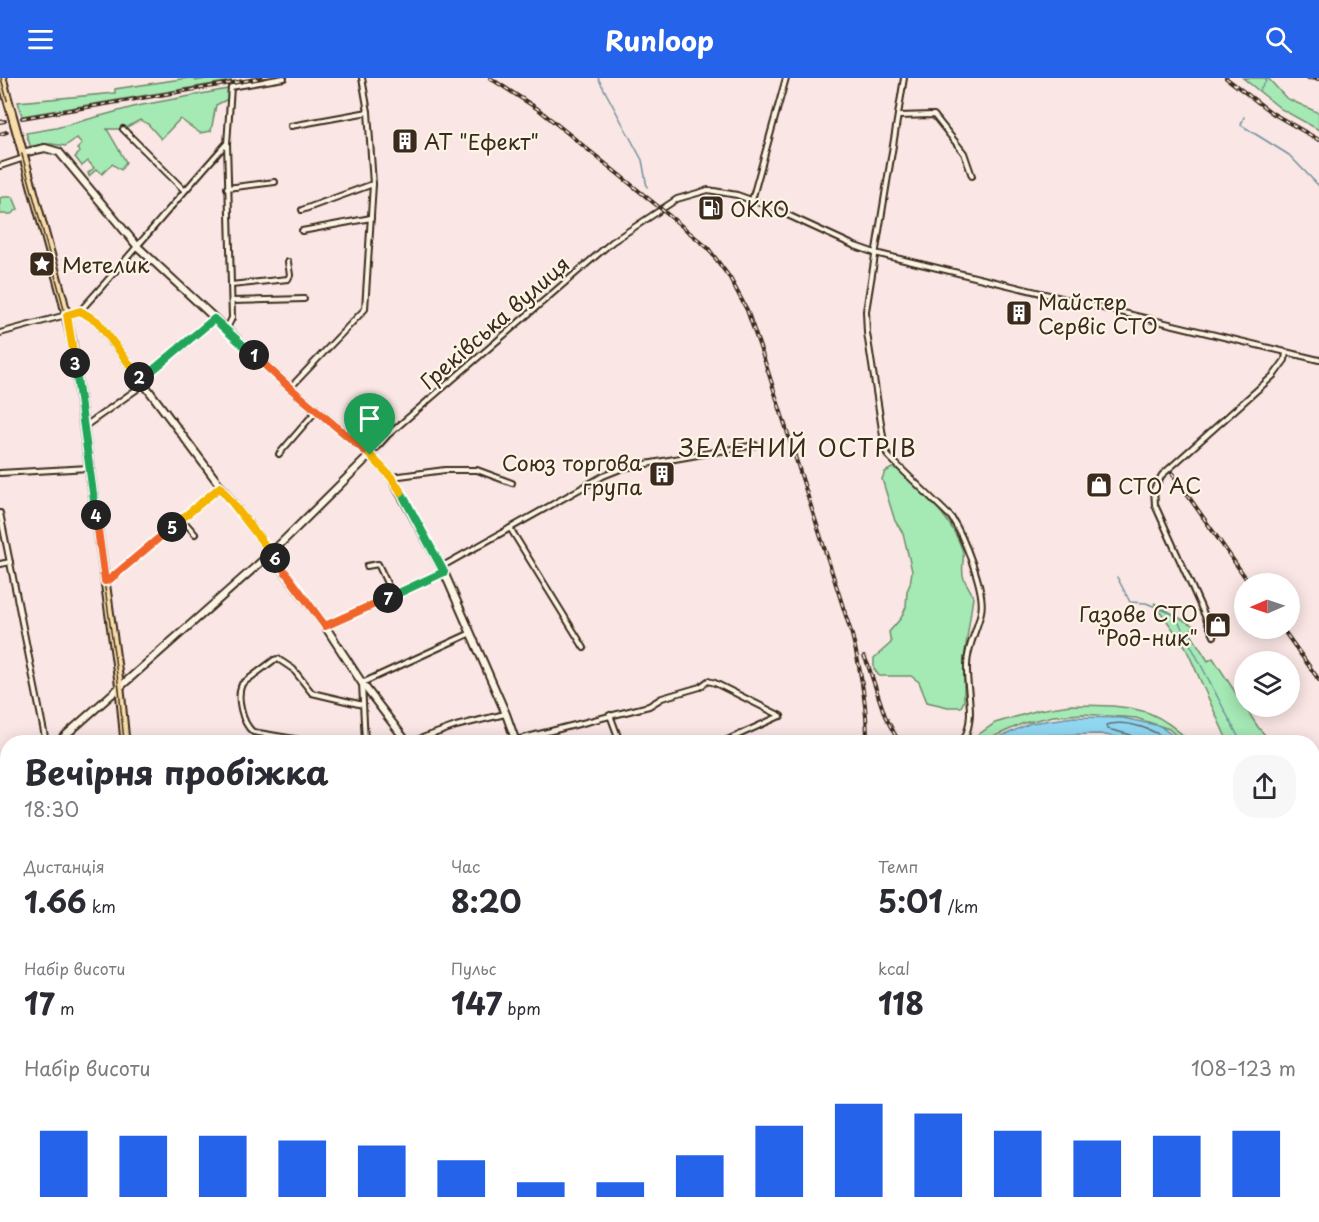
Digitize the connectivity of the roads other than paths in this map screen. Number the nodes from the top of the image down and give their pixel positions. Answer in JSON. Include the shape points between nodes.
{"nodes":[{"id":1,"x":2,"y":78,"type":"edge"},
{"id":2,"x":284,"y":78,"type":"edge"},
{"id":3,"x":362,"y":78,"type":"edge"},
{"id":4,"x":786,"y":78,"type":"edge"},
{"id":5,"x":904,"y":78,"type":"edge"},
{"id":6,"x":3,"y":92,"type":"edge"},
{"id":7,"x":368,"y":112,"type":"junction"},
{"id":8,"x":898,"y":116,"type":"junction"},
{"id":9,"x":291,"y":126,"type":"dead end"},
{"id":10,"x":123,"y":129,"type":"dead end"},
{"id":11,"x":226,"y":144,"type":"junction"},
{"id":12,"x":22,"y":154,"type":"junction"},
{"id":13,"x":0,"y":166,"type":"edge"},
{"id":14,"x":972,"y":176,"type":"dead end"},
{"id":15,"x":275,"y":183,"type":"dead end"},
{"id":16,"x":373,"y":184,"type":"junction"},
{"id":17,"x":227,"y":188,"type":"junction"},
{"id":18,"x":184,"y":190,"type":"junction"},
{"id":19,"x":752,"y":200,"type":"junction"},
{"id":20,"x":302,"y":210,"type":"dead end"},
{"id":21,"x":371,"y":218,"type":"junction"},
{"id":22,"x":302,"y":231,"type":"dead end"},
{"id":23,"x":138,"y":247,"type":"junction"},
{"id":24,"x":875,"y":253,"type":"junction"},
{"id":25,"x":288,"y":262,"type":"dead end"},
{"id":26,"x":231,"y":285,"type":"junction"},
{"id":27,"x":304,"y":299,"type":"dead end"},
{"id":28,"x":232,"y":301,"type":"junction"},
{"id":29,"x":80,"y":311,"type":"junction"},
{"id":30,"x":67,"y":315,"type":"junction"},
{"id":31,"x":214,"y":319,"type":"junction"},
{"id":32,"x":226,"y":330,"type":"junction"},
{"id":33,"x":0,"y":333,"type":"edge"},
{"id":34,"x":1286,"y":352,"type":"junction"},
{"id":35,"x":1319,"y":360,"type":"edge"},
{"id":36,"x":141,"y":380,"type":"junction"},
{"id":37,"x":290,"y":388,"type":"junction"},
{"id":38,"x":316,"y":411,"type":"junction"},
{"id":39,"x":84,"y":425,"type":"junction"},
{"id":40,"x":755,"y":445,"type":"dead end"},
{"id":41,"x":279,"y":454,"type":"dead end"},
{"id":42,"x":370,"y":455,"type":"junction"},
{"id":43,"x":90,"y":468,"type":"junction"},
{"id":44,"x":0,"y":473,"type":"edge"},
{"id":45,"x":391,"y":477,"type":"junction"},
{"id":46,"x":512,"y":483,"type":"dead end"},
{"id":47,"x":220,"y":487,"type":"junction"},
{"id":48,"x":0,"y":513,"type":"edge"},
{"id":49,"x":182,"y":519,"type":"junction"},
{"id":50,"x":510,"y":528,"type":"junction"},
{"id":51,"x":195,"y":534,"type":"dead end"},
{"id":52,"x":271,"y":553,"type":"junction"},
{"id":53,"x":10,"y":562,"type":"junction"},
{"id":54,"x":0,"y":564,"type":"edge"},
{"id":55,"x":367,"y":566,"type":"dead end"},
{"id":56,"x":442,"y":569,"type":"junction"},
{"id":57,"x":105,"y":581,"type":"junction"},
{"id":58,"x":393,"y":596,"type":"junction"},
{"id":59,"x":325,"y":626,"type":"junction"},
{"id":60,"x":471,"y":632,"type":"junction"},
{"id":61,"x":1214,"y":636,"type":"dead end"},
{"id":62,"x":584,"y":648,"type":"dead end"},
{"id":63,"x":362,"y":683,"type":"junction"},
{"id":64,"x":120,"y":689,"type":"junction"},
{"id":65,"x":363,"y":705,"type":"junction"},
{"id":66,"x":506,"y":714,"type":"junction"},
{"id":67,"x":610,"y":716,"type":"junction"},
{"id":68,"x":45,"y":735,"type":"edge"},
{"id":69,"x":66,"y":735,"type":"edge"},
{"id":70,"x":123,"y":735,"type":"edge"},
{"id":71,"x":271,"y":735,"type":"edge"},
{"id":72,"x":365,"y":735,"type":"edge"},
{"id":73,"x":402,"y":735,"type":"edge"},
{"id":74,"x":431,"y":735,"type":"edge"},
{"id":75,"x":514,"y":735,"type":"edge"},
{"id":76,"x":539,"y":735,"type":"edge"},
{"id":77,"x":617,"y":735,"type":"edge"},
{"id":78,"x":739,"y":735,"type":"edge"},
{"id":79,"x":965,"y":735,"type":"edge"}],
"edges":[{"from":1,"to":6,"type":"main road"},
{"from":2,"to":11,"type":"street","via":[[231,87]]},
{"from":3,"to":7,"type":"street"},
{"from":4,"to":19,"type":"street"},
{"from":5,"to":8,"type":"street"},
{"from":6,"to":12,"type":"main road","bridge":true},
{"from":7,"to":9,"type":"street"},
{"from":7,"to":16,"type":"street"},
{"from":8,"to":14,"type":"street","via":[[934,115],[964,153]]},
{"from":8,"to":24,"type":"street"},
{"from":10,"to":18,"type":"street"},
{"from":11,"to":17,"type":"street"},
{"from":11,"to":18,"type":"street"},
{"from":12,"to":13,"type":"street"},
{"from":12,"to":23,"type":"street","via":[[45,148],[59,152]]},
{"from":12,"to":30,"type":"main road"},
{"from":15,"to":17,"type":"street"},
{"from":16,"to":20,"type":"street"},
{"from":16,"to":21,"type":"street"},
{"from":17,"to":26,"type":"street"},
{"from":18,"to":23,"type":"street"},
{"from":19,"to":24,"type":"street","name":"Греківська вулиця"},
{"from":19,"to":42,"type":"street","name":"Греківська вулиця","via":[[716,190],[700,191],[677,199],[647,218],[604,249],[387,435]]},
{"from":21,"to":22,"type":"street"},
{"from":21,"to":37,"type":"street","via":[[365,309]]},
{"from":23,"to":29,"type":"street"},
{"from":23,"to":31,"type":"street"},
{"from":24,"to":34,"type":"street","name":"Греківська вулиця"},
{"from":24,"to":79,"type":"street","via":[[866,319],[885,449],[892,461],[951,517],[981,590],[981,612],[968,654],[971,716]]},
{"from":25,"to":26,"type":"street","via":[[288,279]]},
{"from":26,"to":28,"type":"street"},
{"from":27,"to":28,"type":"street"},
{"from":28,"to":32,"type":"street","via":[[231,323]]},
{"from":29,"to":30,"type":"street"},
{"from":29,"to":36,"type":"street","via":[[97,321]]},
{"from":30,"to":33,"type":"street"},
{"from":30,"to":39,"type":"main road"},
{"from":31,"to":32,"type":"street"},
{"from":31,"to":36,"type":"street"},
{"from":32,"to":37,"type":"street"},
{"from":34,"to":35,"type":"street","name":"Греківська вулиця"},
{"from":34,"to":61,"type":"street","via":[[1274,375],[1162,475],[1154,489],[1155,505]]},
{"from":36,"to":39,"type":"street","via":[[140,387]]},
{"from":36,"to":47,"type":"street"},
{"from":37,"to":38,"type":"street"},
{"from":38,"to":41,"type":"street"},
{"from":38,"to":42,"type":"street"},
{"from":39,"to":43,"type":"main road"},
{"from":40,"to":50,"type":"street","via":[[622,468]]},
{"from":42,"to":45,"type":"street"},
{"from":42,"to":52,"type":"street","name":"Греківська вулиця"},
{"from":43,"to":44,"type":"street"},
{"from":43,"to":57,"type":"main road"},
{"from":45,"to":46,"type":"street","via":[[477,470]]},
{"from":45,"to":56,"type":"street"},
{"from":47,"to":49,"type":"street"},
{"from":47,"to":52,"type":"street"},
{"from":48,"to":53,"type":"street"},
{"from":49,"to":51,"type":"street"},
{"from":49,"to":57,"type":"street"},
{"from":50,"to":56,"type":"street"},
{"from":50,"to":62,"type":"street"},
{"from":52,"to":59,"type":"street"},
{"from":52,"to":64,"type":"street","name":"Греківська вулиця"},
{"from":53,"to":54,"type":"street"},
{"from":53,"to":68,"type":"street"},
{"from":55,"to":58,"type":"street","via":[[378,564]]},
{"from":56,"to":58,"type":"street"},
{"from":56,"to":60,"type":"street"},
{"from":57,"to":64,"type":"main road"},
{"from":58,"to":59,"type":"street"},
{"from":59,"to":63,"type":"street"},
{"from":60,"to":63,"type":"street"},
{"from":60,"to":66,"type":"street"},
{"from":63,"to":65,"type":"street"},
{"from":63,"to":73,"type":"street"},
{"from":64,"to":69,"type":"street","name":"Греківська вулиця"},
{"from":64,"to":70,"type":"main road"},
{"from":65,"to":71,"type":"street","via":[[312,693],[293,669],[274,660],[242,684],[240,694],[248,728]]},
{"from":65,"to":72,"type":"street"},
{"from":66,"to":74,"type":"street"},
{"from":66,"to":75,"type":"street"},
{"from":67,"to":76,"type":"street"},
{"from":67,"to":77,"type":"street"},
{"from":67,"to":78,"type":"street","via":[[649,706],[712,681],[781,716]]}]}
